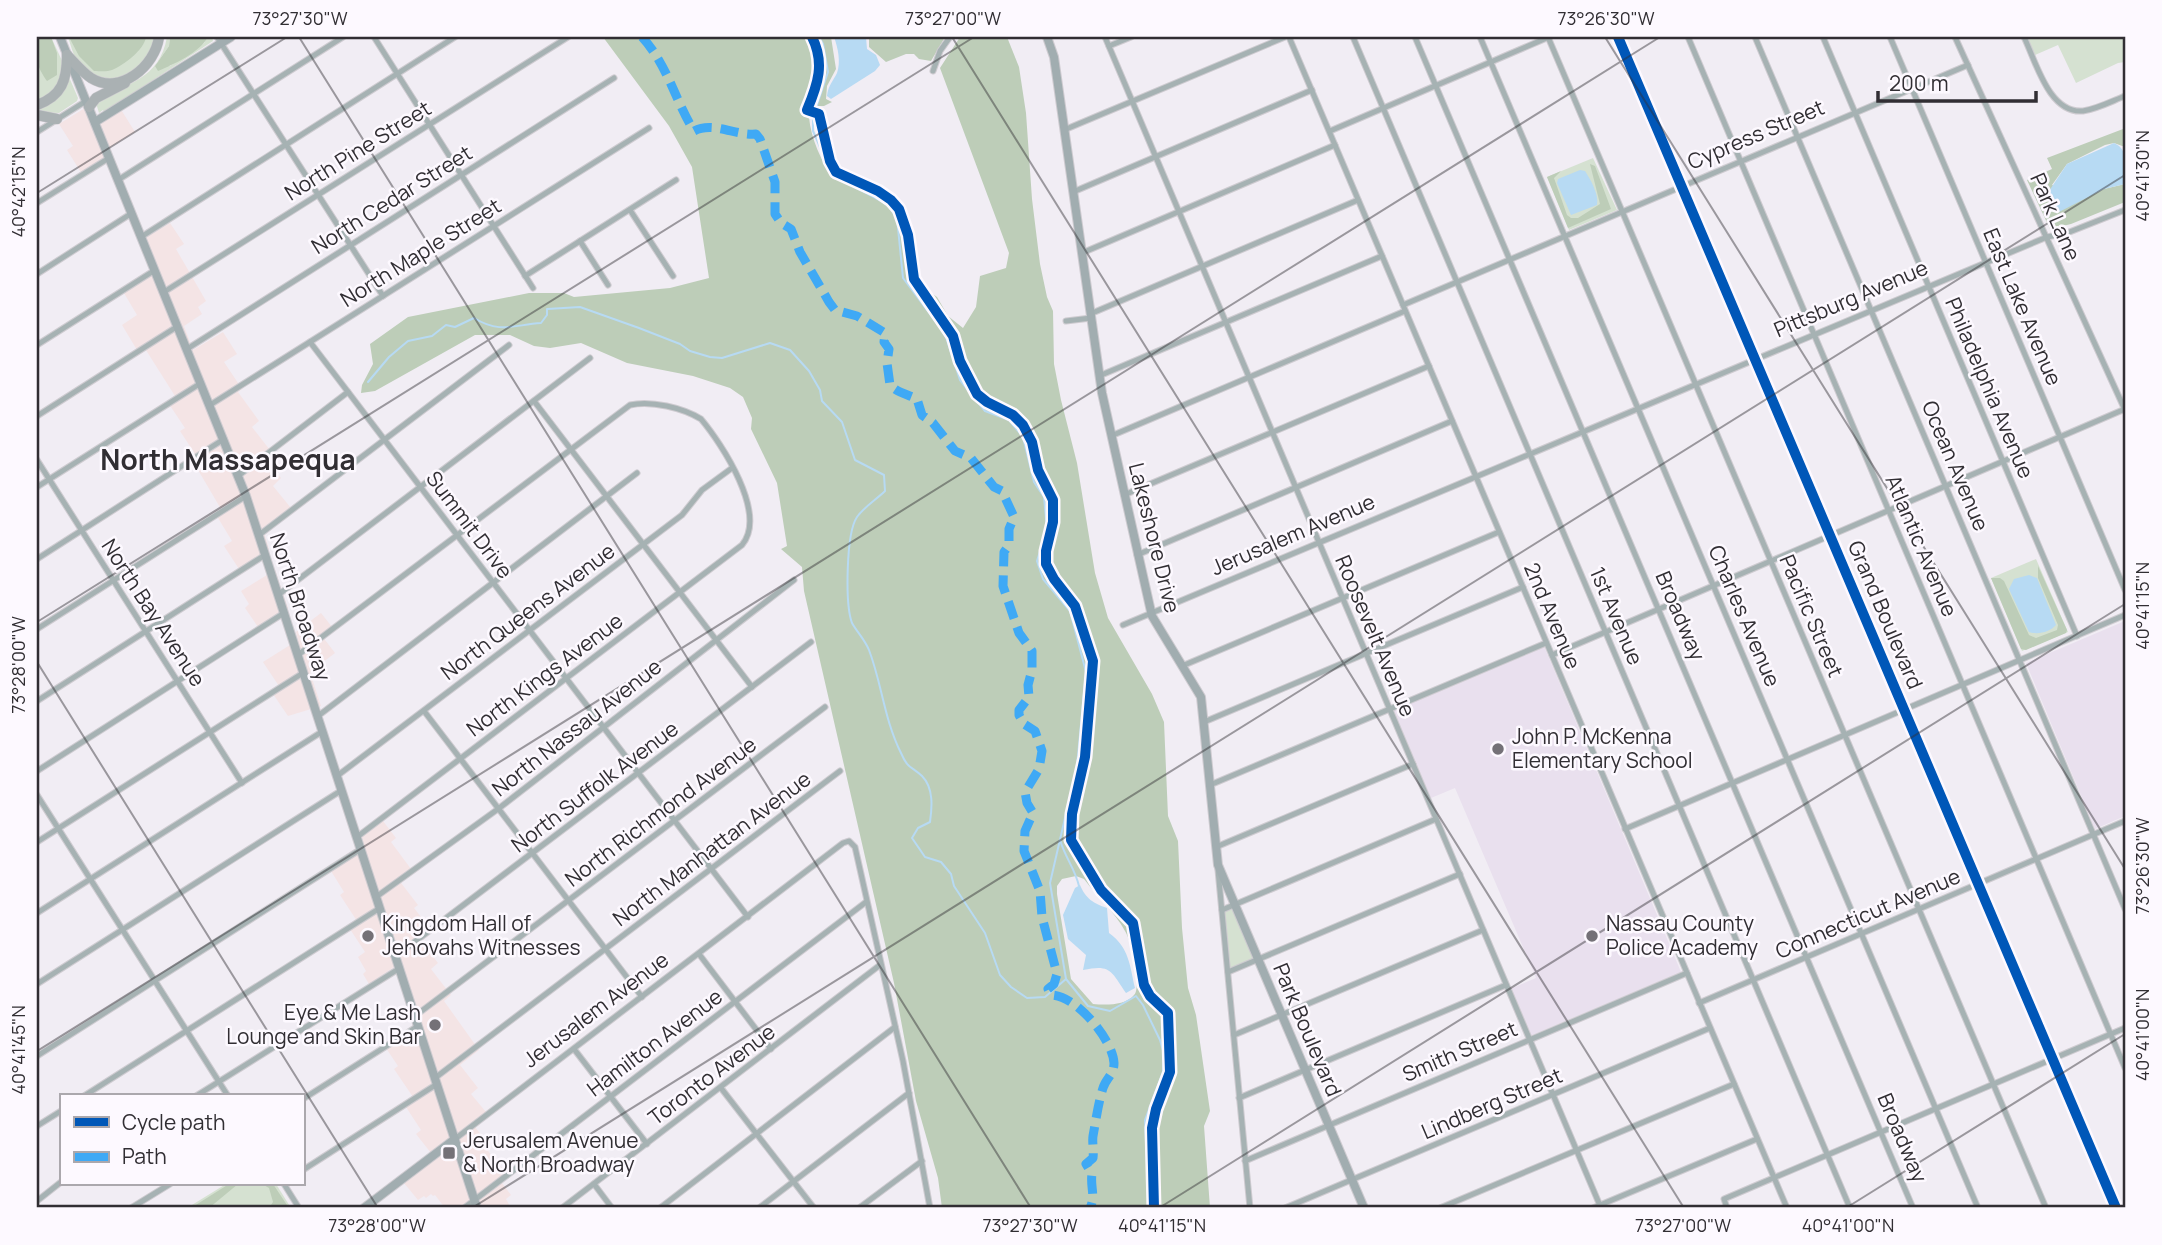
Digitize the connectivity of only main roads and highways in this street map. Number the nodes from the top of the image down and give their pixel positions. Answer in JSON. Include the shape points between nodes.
{"nodes":[{"id":1,"x":162,"y":37,"type":"edge"},
{"id":2,"x":87,"y":104,"type":"road end"},
{"id":3,"x":37,"y":105,"type":"edge"},
{"id":4,"x":37,"y":115,"type":"edge"},
{"id":5,"x":57,"y":119,"type":"road end"}],
"edges":[{"from":1,"to":2,"type":"highway","via":[[156,57],[144,71]]},
{"from":1,"to":3,"type":"highway","via":[[147,64],[117,83],[93,79],[67,55],[67,76],[59,92]]},
{"from":4,"to":5,"type":"highway"}]}
